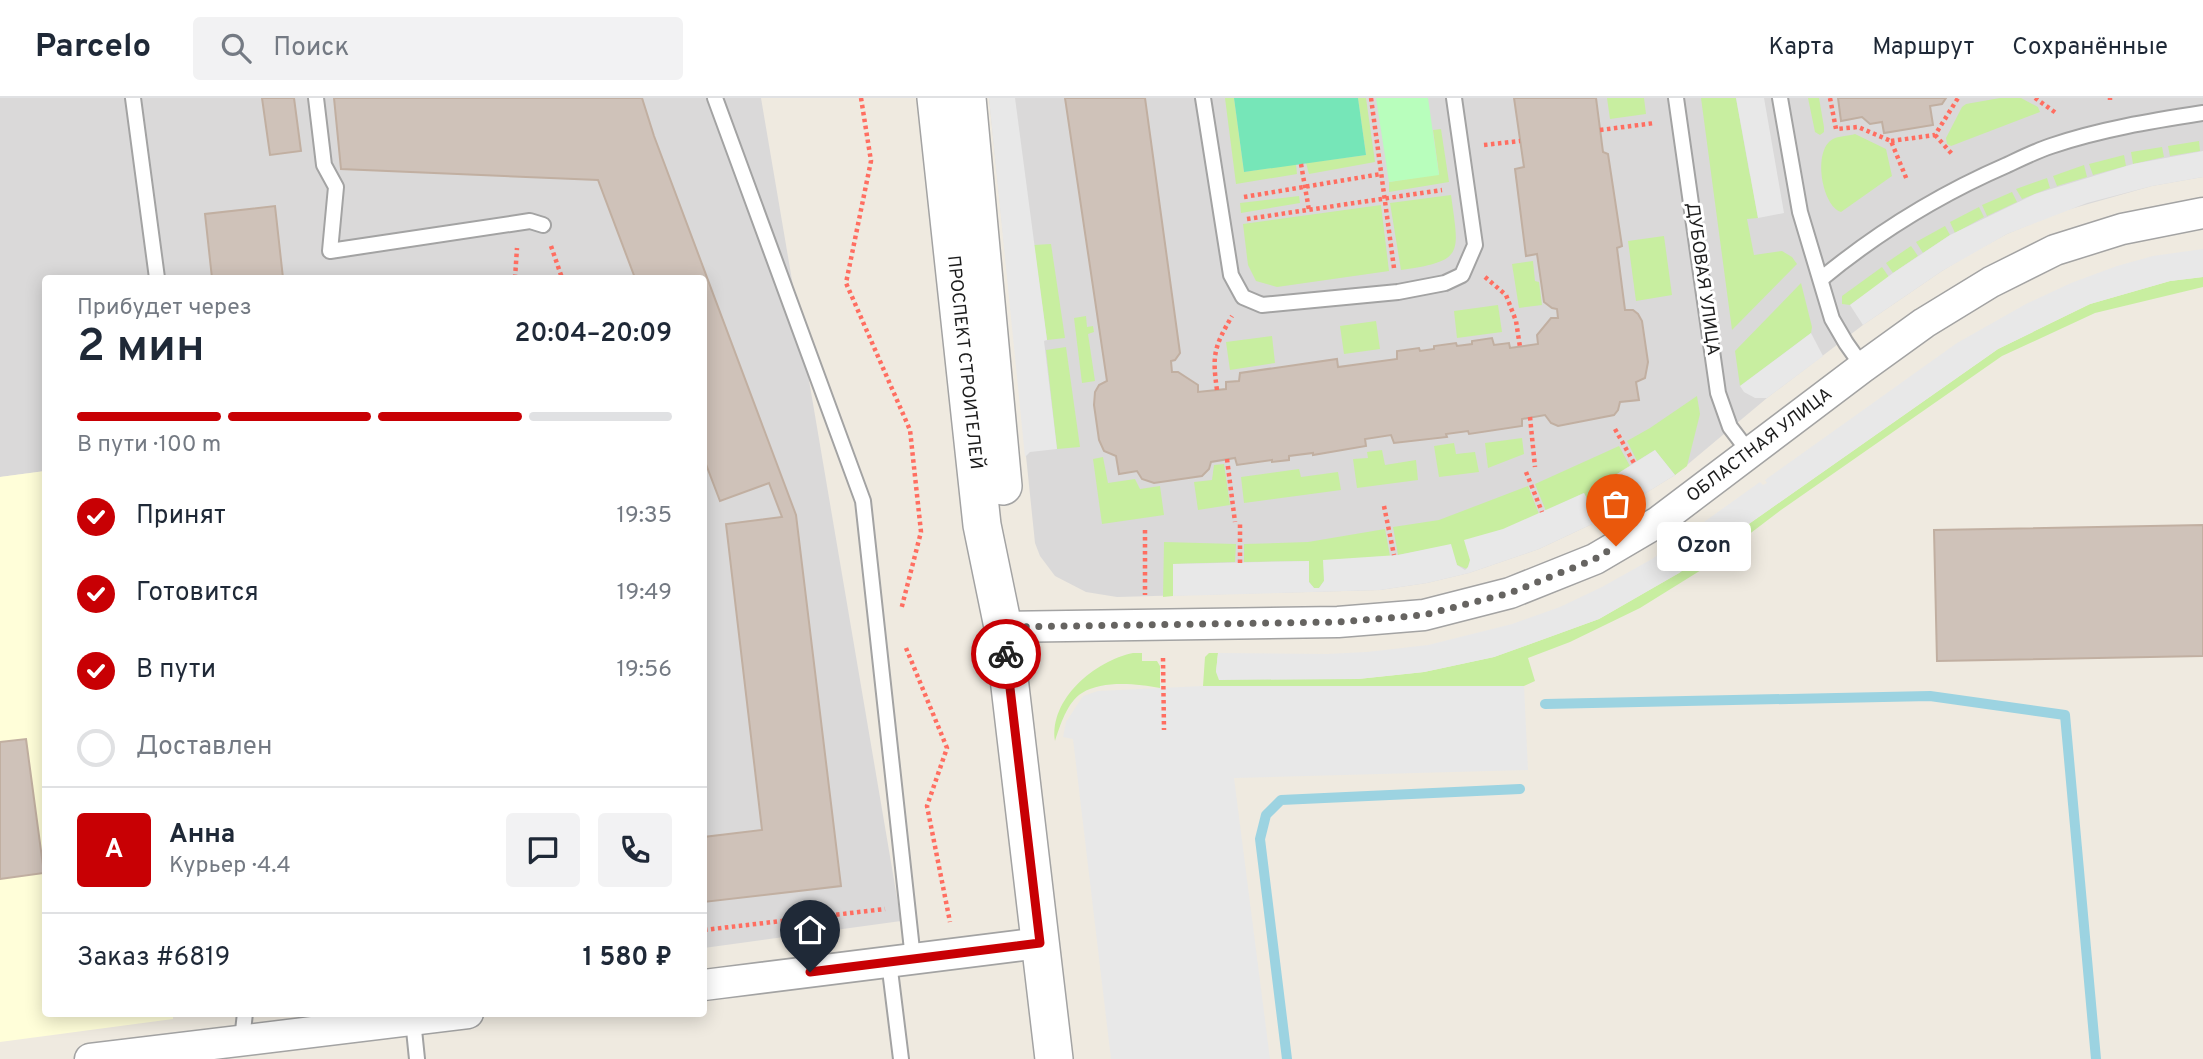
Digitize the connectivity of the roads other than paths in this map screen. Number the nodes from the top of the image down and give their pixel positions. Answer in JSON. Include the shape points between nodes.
{"nodes":[{"id":1,"x":133,"y":98,"type":"edge"},
{"id":2,"x":316,"y":98,"type":"edge"},
{"id":3,"x":715,"y":98,"type":"edge"},
{"id":4,"x":936,"y":98,"type":"edge"},
{"id":5,"x":967,"y":98,"type":"edge"},
{"id":6,"x":1203,"y":98,"type":"edge"},
{"id":7,"x":1454,"y":98,"type":"edge"},
{"id":8,"x":1676,"y":98,"type":"edge"},
{"id":9,"x":1780,"y":98,"type":"edge"},
{"id":10,"x":2203,"y":113,"type":"edge"},
{"id":11,"x":2203,"y":213,"type":"edge"},
{"id":12,"x":543,"y":225,"type":"road end"},
{"id":13,"x":157,"y":275,"type":"edge"},
{"id":14,"x":1821,"y":279,"type":"junction"},
{"id":15,"x":1863,"y":367,"type":"junction"},
{"id":16,"x":1749,"y":452,"type":"junction"},
{"id":17,"x":1003,"y":627,"type":"junction"},
{"id":18,"x":1040,"y":943,"type":"junction"},
{"id":19,"x":901,"y":961,"type":"junction"},
{"id":20,"x":707,"y":985,"type":"edge"},
{"id":21,"x":437,"y":1017,"type":"edge"},
{"id":22,"x":413,"y":1020,"type":"junction"},
{"id":23,"x":244,"y":1027,"type":"edge"},
{"id":24,"x":90,"y":1059,"type":"edge"},
{"id":25,"x":417,"y":1059,"type":"edge"},
{"id":26,"x":901,"y":1059,"type":"edge"},
{"id":27,"x":1054,"y":1059,"type":"edge"}],
"edges":[{"from":1,"to":13,"type":"lane"},
{"from":2,"to":12,"type":"lane","via":[[324,165],[336,187],[330,251],[530,220]]},
{"from":3,"to":19,"type":"lane","via":[[863,501],[907,906]]},
{"from":4,"to":17,"type":"street","name":"ПРОСПЕКТ СТРОИТЕЛЕЙ","via":[[982,525]]},
{"from":5,"to":17,"type":"street","name":"ПРОСПЕКТ СТРОИТЕЛЕЙ","via":[[1006,524]]},
{"from":6,"to":7,"type":"lane","via":[[1231,275],[1243,297],[1262,306],[1398,292],[1462,275],[1475,245]]},
{"from":8,"to":16,"type":"lane","name":"ДУБОВАЯ УЛИЦА","via":[[1718,393],[1730,427]]},
{"from":9,"to":14,"type":"lane","via":[[1800,212]]},
{"from":10,"to":14,"type":"lane","via":[[2137,123],[2050,146],[1976,178],[1864,244]]},
{"from":11,"to":15,"type":"street","name":"ОБЛАСТНАЯ УЛИЦА","via":[[2122,229],[2055,250],[1924,323]]},
{"from":14,"to":15,"type":"lane","via":[[1832,319]]},
{"from":15,"to":16,"type":"street","name":"ОБЛАСТНАЯ УЛИЦА"},
{"from":16,"to":17,"type":"street","name":"ОБЛАСТНАЯ УЛИЦА","via":[[1658,522],[1595,559],[1510,593],[1424,615],[1338,622]]},
{"from":17,"to":18,"type":"street","name":"ПРОСПЕКТ СТРОИТЕЛЕЙ"},
{"from":18,"to":19,"type":"street"},
{"from":18,"to":27,"type":"street","name":"ПРОСПЕКТ СТРОИТЕЛЕЙ"},
{"from":19,"to":20,"type":"street"},
{"from":19,"to":26,"type":"lane"},
{"from":21,"to":22,"type":"street"},
{"from":22,"to":23,"type":"street"},
{"from":22,"to":25,"type":"lane"},
{"from":23,"to":24,"type":"street"}]}
